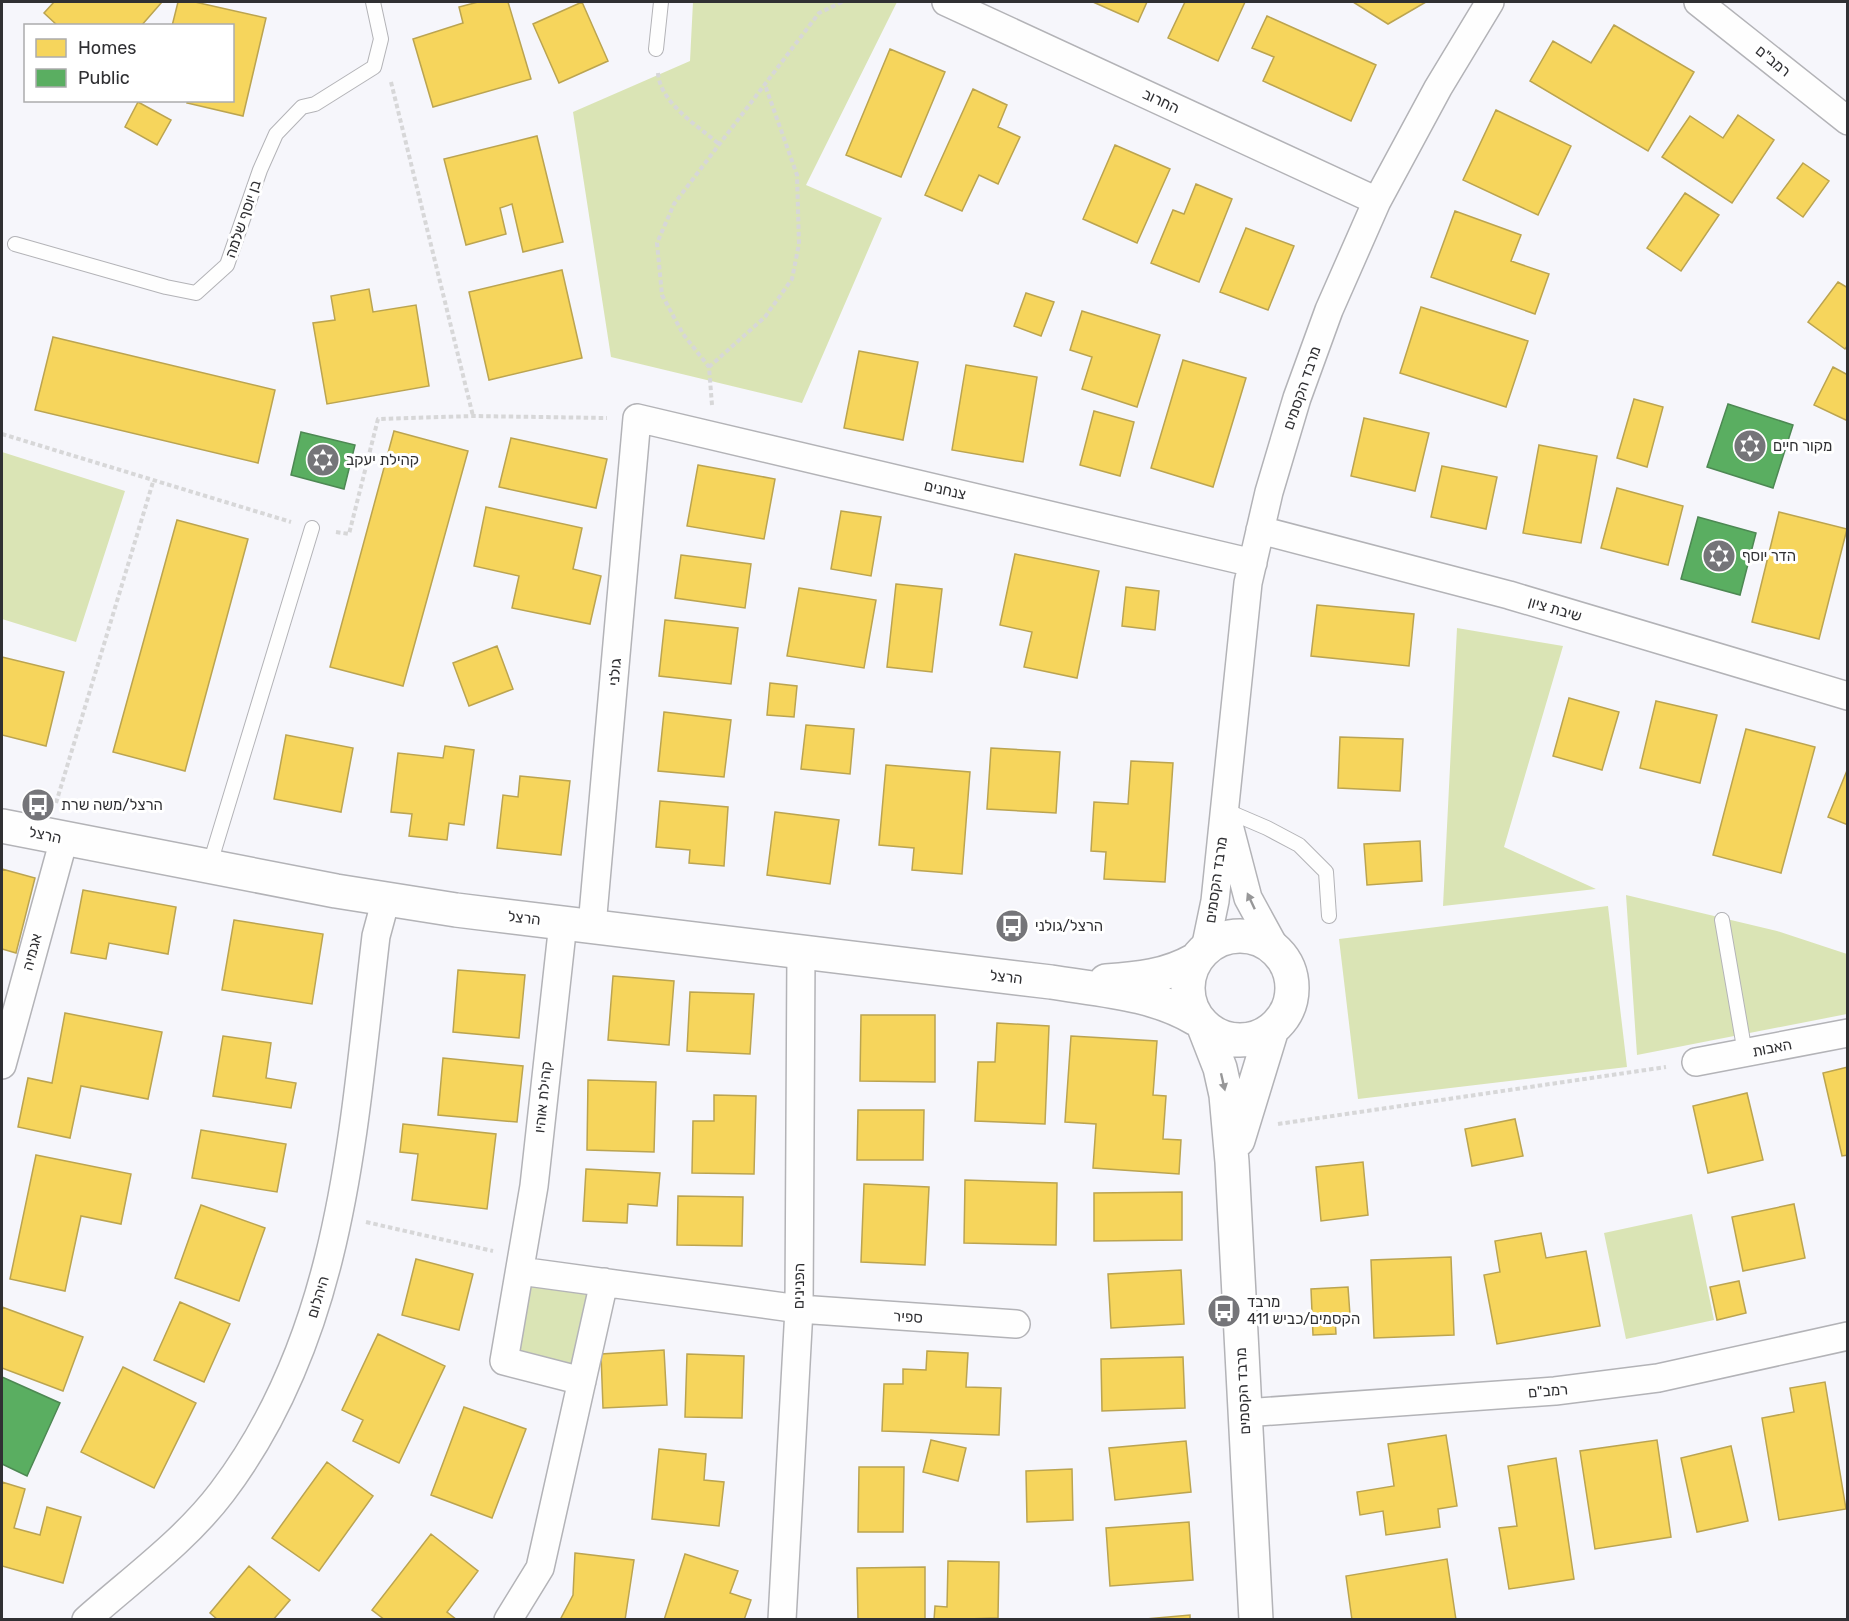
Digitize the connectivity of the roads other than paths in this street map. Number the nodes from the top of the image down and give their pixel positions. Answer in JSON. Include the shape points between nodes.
{"nodes":[{"id":1,"x":373,"y":2,"type":"edge"},
{"id":2,"x":661,"y":2,"type":"edge"},
{"id":3,"x":946,"y":2,"type":"edge"},
{"id":4,"x":1490,"y":2,"type":"edge"},
{"id":5,"x":1698,"y":2,"type":"edge"},
{"id":6,"x":656,"y":49,"type":"road end"},
{"id":7,"x":1848,"y":121,"type":"edge"},
{"id":8,"x":1377,"y":201,"type":"junction"},
{"id":9,"x":15,"y":244,"type":"dead end"},
{"id":10,"x":637,"y":418,"type":"joint"},
{"id":11,"x":312,"y":528,"type":"road end"},
{"id":12,"x":1260,"y":530,"type":"junction"},
{"id":13,"x":1253,"y":563,"type":"junction"},
{"id":14,"x":1848,"y":696,"type":"edge"},
{"id":15,"x":1225,"y":810,"type":"junction"},
{"id":16,"x":2,"y":826,"type":"edge"},
{"id":17,"x":55,"y":837,"type":"junction"},
{"id":18,"x":208,"y":867,"type":"junction"},
{"id":19,"x":386,"y":899,"type":"junction"},
{"id":20,"x":1329,"y":916,"type":"dead end"},
{"id":21,"x":1722,"y":920,"type":"dead end"},
{"id":22,"x":578,"y":925,"type":"junction"},
{"id":23,"x":801,"y":952,"type":"junction"},
{"id":24,"x":1278,"y":953,"type":"junction"},
{"id":25,"x":1200,"y":955,"type":"junction"},
{"id":26,"x":1051,"y":982,"type":"junction"},
{"id":27,"x":1200,"y":1023,"type":"junction"},
{"id":28,"x":1272,"y":1029,"type":"junction"},
{"id":29,"x":1848,"y":1033,"type":"edge"},
{"id":30,"x":1745,"y":1053,"type":"junction"},
{"id":31,"x":1696,"y":1062,"type":"road end"},
{"id":32,"x":2,"y":1065,"type":"edge"},
{"id":33,"x":1232,"y":1162,"type":"junction"},
{"id":34,"x":521,"y":1264,"type":"junction"},
{"id":35,"x":604,"y":1282,"type":"junction"},
{"id":36,"x":799,"y":1309,"type":"junction"},
{"id":37,"x":1016,"y":1324,"type":"dead end"},
{"id":38,"x":1848,"y":1336,"type":"edge"},
{"id":39,"x":582,"y":1381,"type":"junction"},
{"id":40,"x":1244,"y":1413,"type":"junction"},
{"id":41,"x":86,"y":1620,"type":"edge"},
{"id":42,"x":508,"y":1620,"type":"edge"},
{"id":43,"x":782,"y":1620,"type":"edge"},
{"id":44,"x":1256,"y":1620,"type":"edge"}],
"edges":[{"from":1,"to":9,"type":"lane","name":"בן יוסף שלמה","via":[[381,39],[374,67],[315,104],[302,107],[276,134],[227,265],[196,293]]},
{"from":2,"to":6,"type":"lane"},
{"from":3,"to":8,"type":"street","name":"החרוב"},
{"from":4,"to":8,"type":"street","name":"מרבד הקסמים","via":[[1438,87]]},
{"from":5,"to":7,"type":"street","name":"רמב\"ם"},
{"from":8,"to":12,"type":"street","name":"מרבד הקסמים","via":[[1329,310],[1301,387]]},
{"from":10,"to":13,"type":"street","name":"צנחנים"},
{"from":10,"to":22,"type":"street","name":"גולני"},
{"from":11,"to":18,"type":"lane"},
{"from":12,"to":13,"type":"street","name":"מרבד הקסמים"},
{"from":12,"to":14,"type":"street","name":"שיבת ציון","via":[[1509,595]]},
{"from":13,"to":15,"type":"street","name":"מרבד הקסמים"},
{"from":15,"to":20,"type":"lane","via":[[1299,845],[1326,873]]},
{"from":24,"to":15,"type":"street","name":"מרבד הקסמים","one_way":true,"via":[[1248,898]]},
{"from":15,"to":25,"type":"street","name":"מרבד הקסמים","via":[[1215,901]]},
{"from":16,"to":17,"type":"street","name":"הרצל"},
{"from":17,"to":18,"type":"street","name":"הרצל"},
{"from":17,"to":32,"type":"street","name":"אגמיה"},
{"from":18,"to":19,"type":"street","name":"הרצל"},
{"from":19,"to":22,"type":"street","name":"הרצל"},
{"from":19,"to":41,"type":"street","name":"היהלום","via":[[376,936],[347,1181],[329,1260],[302,1349],[269,1423],[214,1501],[177,1540]]},
{"from":21,"to":30,"type":"lane"},
{"from":22,"to":23,"type":"street","name":"הרצל"},
{"from":22,"to":34,"type":"street","name":"קהילת אוהיו"},
{"from":23,"to":26,"type":"street","name":"הרצל"},
{"from":23,"to":36,"type":"street","name":"הפנינים"},
{"from":24,"to":25,"type":"street","via":[[1266,942],[1234,936],[1218,940]]},
{"from":24,"to":28,"type":"street","via":[[1292,983],[1284,1016]]},
{"from":25,"to":26,"type":"street","name":"הרצל","via":[[1178,970],[1155,976]]},
{"from":25,"to":27,"type":"street","via":[[1187,990]]},
{"from":26,"to":27,"type":"street","name":"הרצל","via":[[1133,995],[1179,1008]]},
{"from":27,"to":28,"type":"street","via":[[1230,1040],[1245,1041]]},
{"from":27,"to":33,"type":"street","name":"מרבד הקסמים","one_way":true,"via":[[1220,1068]]},
{"from":28,"to":33,"type":"street","name":"מרבד הקסמים"},
{"from":29,"to":30,"type":"street","name":"האבות"},
{"from":30,"to":31,"type":"street","name":"האבות"},
{"from":33,"to":40,"type":"street","name":"מרבד הקסמים"},
{"from":34,"to":35,"type":"street"},
{"from":34,"to":39,"type":"street","name":"קהילת אוהיו","via":[[504,1361]]},
{"from":35,"to":36,"type":"street"},
{"from":35,"to":39,"type":"street"},
{"from":36,"to":37,"type":"street","name":"ספיר"},
{"from":36,"to":43,"type":"street","name":"הפנינים"},
{"from":38,"to":40,"type":"street","name":"רמב\"ם","via":[[1646,1380],[1555,1391]]},
{"from":39,"to":42,"type":"street","via":[[540,1568]]},
{"from":40,"to":44,"type":"street","name":"מרבד הקסמים"}]}
